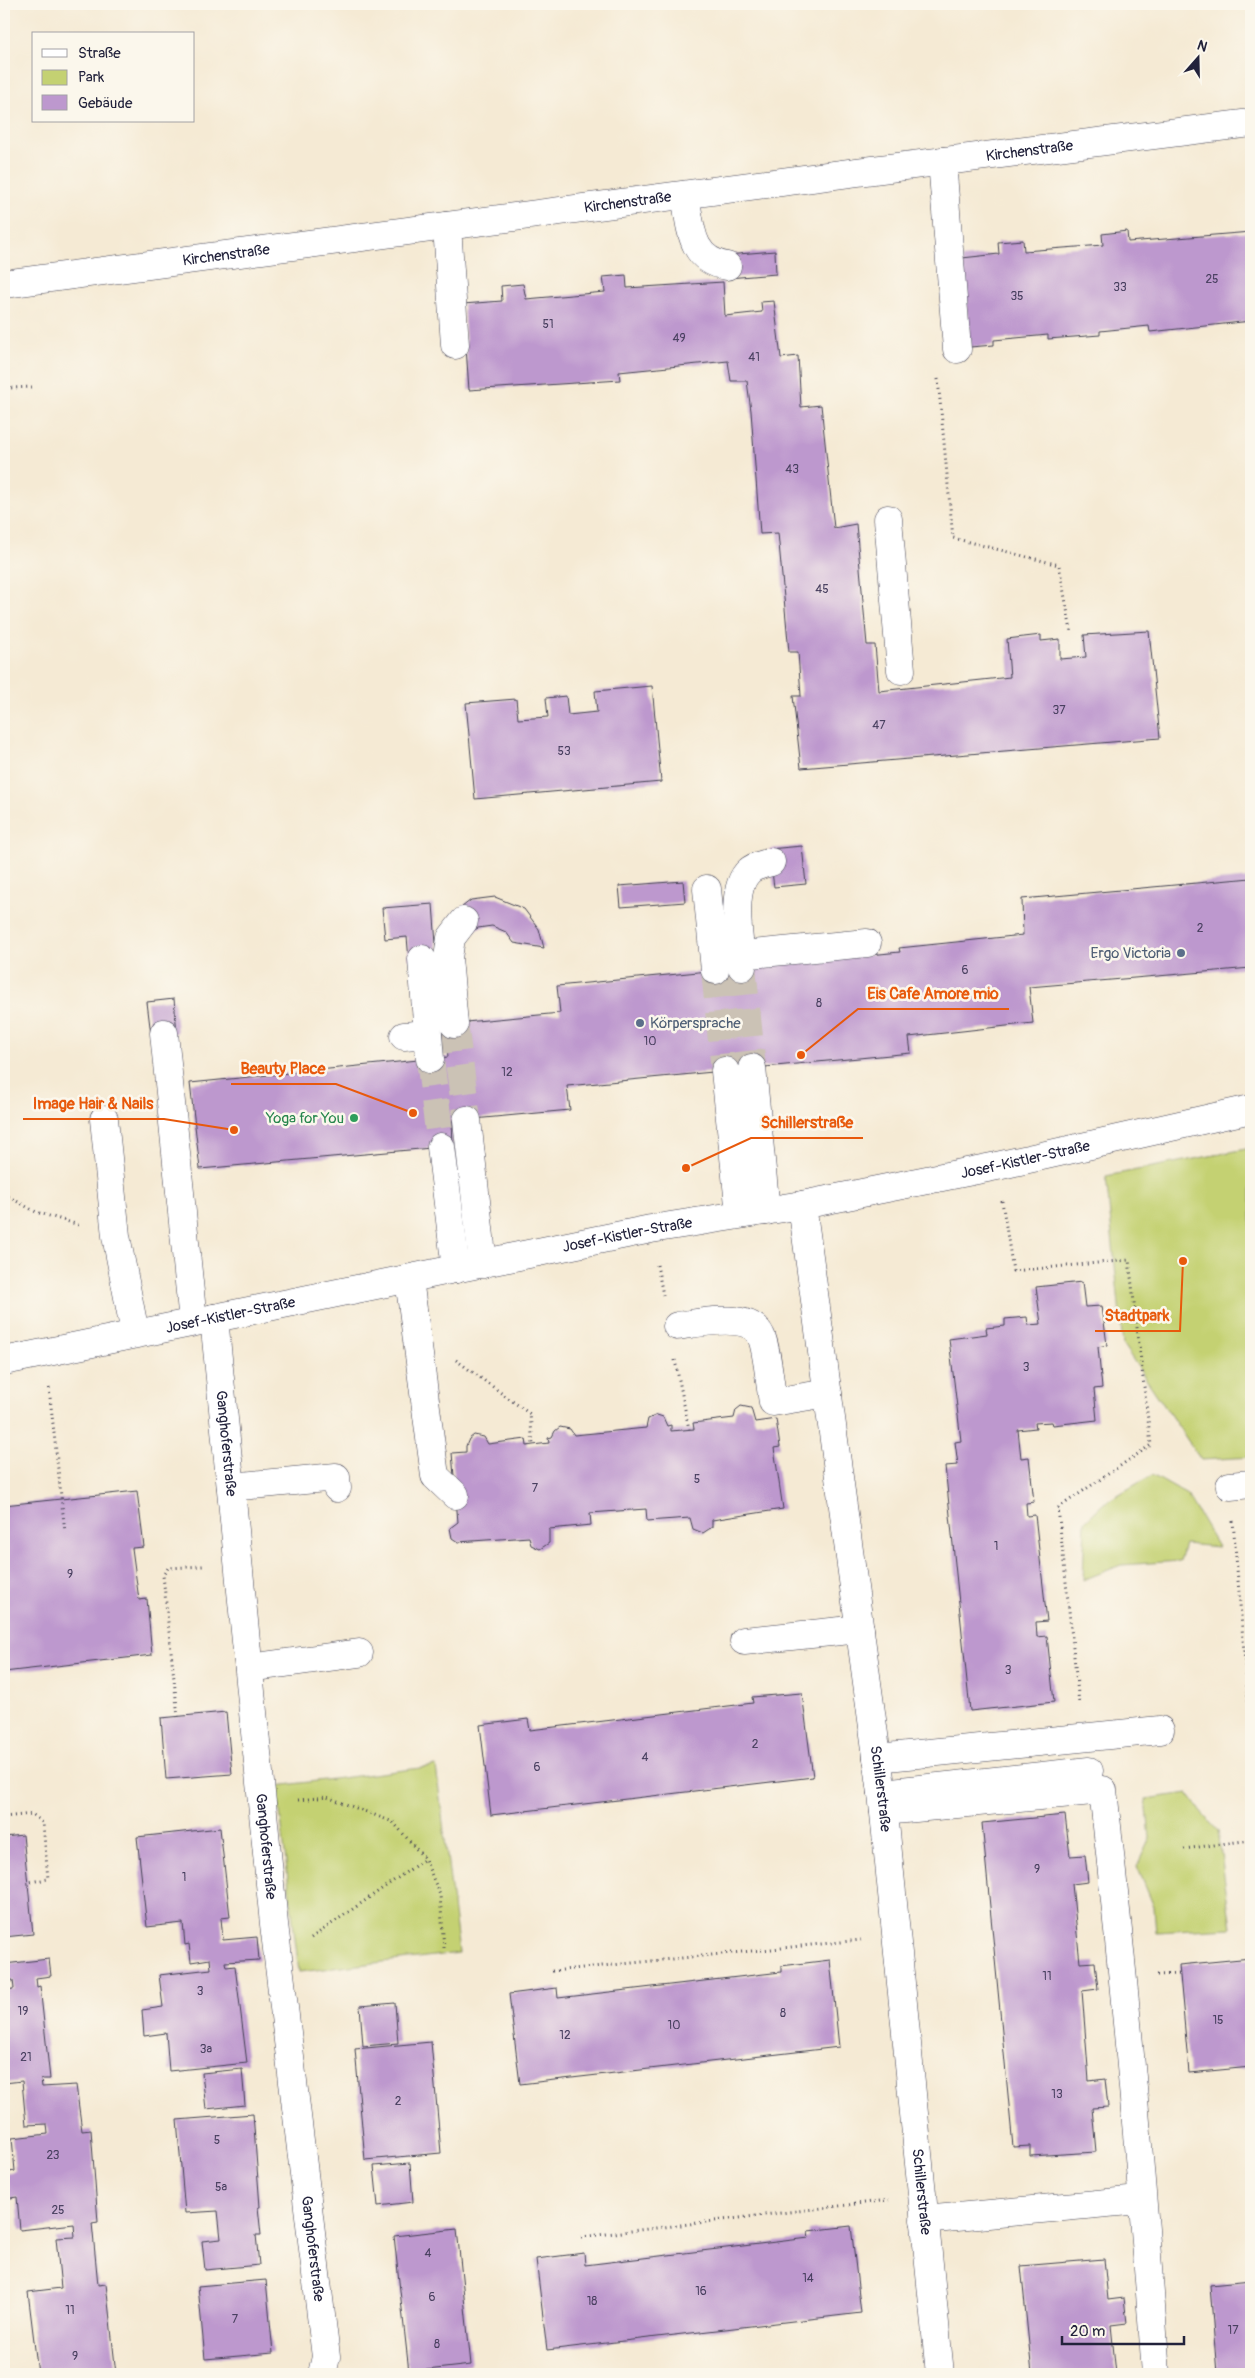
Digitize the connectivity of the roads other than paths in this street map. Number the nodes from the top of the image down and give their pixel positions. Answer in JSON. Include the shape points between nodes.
{"nodes":[{"id":1,"x":1251,"y":123,"type":"edge"},
{"id":2,"x":942,"y":161,"type":"junction"},
{"id":3,"x":684,"y":195,"type":"junction"},
{"id":4,"x":447,"y":226,"type":"junction"},
{"id":5,"x":727,"y":266,"type":"dead end"},
{"id":6,"x":4,"y":284,"type":"edge"},
{"id":7,"x":455,"y":345,"type":"dead end"},
{"id":8,"x":957,"y":349,"type":"dead end"},
{"id":9,"x":888,"y":519,"type":"dead end"},
{"id":10,"x":901,"y":670,"type":"dead end"},
{"id":11,"x":771,"y":862,"type":"dead end"},
{"id":12,"x":707,"y":889,"type":"dead end"},
{"id":13,"x":464,"y":921,"type":"dead end"},
{"id":14,"x":867,"y":943,"type":"dead end"},
{"id":15,"x":422,"y":959,"type":"dead end"},
{"id":16,"x":715,"y":970,"type":"tunnel mouth"},
{"id":17,"x":454,"y":1024,"type":"tunnel mouth"},
{"id":18,"x":164,"y":1034,"type":"dead end"},
{"id":19,"x":421,"y":1043,"type":"tunnel mouth"},
{"id":20,"x":752,"y":1068,"type":"tunnel mouth"},
{"id":21,"x":725,"y":1071,"type":"tunnel mouth"},
{"id":22,"x":1251,"y":1109,"type":"edge"},
{"id":23,"x":104,"y":1118,"type":"dead end"},
{"id":24,"x":467,"y":1120,"type":"tunnel mouth"},
{"id":25,"x":441,"y":1147,"type":"tunnel mouth"},
{"id":26,"x":802,"y":1205,"type":"junction"},
{"id":27,"x":753,"y":1212,"type":"junction"},
{"id":28,"x":483,"y":1264,"type":"junction"},
{"id":29,"x":456,"y":1269,"type":"junction"},
{"id":30,"x":409,"y":1278,"type":"junction"},
{"id":31,"x":203,"y":1320,"type":"junction"},
{"id":32,"x":677,"y":1326,"type":"dead end"},
{"id":33,"x":135,"y":1333,"type":"junction"},
{"id":34,"x":4,"y":1361,"type":"edge"},
{"id":35,"x":828,"y":1393,"type":"junction"},
{"id":36,"x":231,"y":1487,"type":"junction"},
{"id":37,"x":337,"y":1488,"type":"dead end"},
{"id":38,"x":455,"y":1495,"type":"dead end"},
{"id":39,"x":860,"y":1629,"type":"junction"},
{"id":40,"x":744,"y":1641,"type":"dead end"},
{"id":41,"x":360,"y":1653,"type":"dead end"},
{"id":42,"x":249,"y":1668,"type":"junction"},
{"id":43,"x":1160,"y":1730,"type":"dead end"},
{"id":44,"x":877,"y":1758,"type":"junction"},
{"id":45,"x":1089,"y":1771,"type":"dead end"},
{"id":46,"x":883,"y":1802,"type":"junction"},
{"id":47,"x":1129,"y":2201,"type":"dead end"},
{"id":48,"x":923,"y":2208,"type":"junction"},
{"id":49,"x":322,"y":2374,"type":"edge"},
{"id":50,"x":940,"y":2374,"type":"edge"},
{"id":51,"x":1156,"y":2374,"type":"edge"}],
"edges":[{"from":1,"to":2,"type":"street","name":"Kirchenstraße"},
{"from":2,"to":3,"type":"street","name":"Kirchenstraße"},
{"from":2,"to":8,"type":"street"},
{"from":3,"to":4,"type":"street","name":"Kirchenstraße"},
{"from":3,"to":5,"type":"street","via":[[694,242],[700,253],[712,264]]},
{"from":4,"to":6,"type":"street","name":"Kirchenstraße"},
{"from":4,"to":7,"type":"street"},
{"from":9,"to":10,"type":"street"},
{"from":11,"to":14,"type":"street","via":[[748,871],[739,889],[737,906],[742,961]]},
{"from":12,"to":16,"type":"street"},
{"from":13,"to":17,"type":"street","via":[[451,938],[448,958]]},
{"from":15,"to":19,"type":"street"},
{"from":18,"to":31,"type":"street","name":"Ganghoferstraße","via":[[178,1076]]},
{"from":20,"to":27,"type":"street"},
{"from":21,"to":27,"type":"street"},
{"from":22,"to":26,"type":"street","name":"Josef-Kistler-Straße"},
{"from":23,"to":33,"type":"street","via":[[116,1236]]},
{"from":24,"to":28,"type":"street"},
{"from":25,"to":29,"type":"street"},
{"from":26,"to":27,"type":"street","name":"Josef-Kistler-Straße"},
{"from":26,"to":35,"type":"street","name":"Schillerstraße"},
{"from":27,"to":28,"type":"street","name":"Josef-Kistler-Straße"},
{"from":28,"to":29,"type":"street","name":"Josef-Kistler-Straße"},
{"from":29,"to":30,"type":"street","name":"Josef-Kistler-Straße"},
{"from":30,"to":31,"type":"street","name":"Josef-Kistler-Straße"},
{"from":30,"to":38,"type":"street","via":[[435,1476]]},
{"from":31,"to":33,"type":"street","name":"Josef-Kistler-Straße"},
{"from":31,"to":36,"type":"street","name":"Ganghoferstraße"},
{"from":32,"to":35,"type":"street","via":[[732,1320],[750,1325],[761,1335],[773,1402]]},
{"from":33,"to":34,"type":"street","name":"Josef-Kistler-Straße"},
{"from":35,"to":39,"type":"street","name":"Schillerstraße"},
{"from":36,"to":37,"type":"street","via":[[336,1477]]},
{"from":36,"to":42,"type":"street","name":"Ganghoferstraße"},
{"from":39,"to":40,"type":"street"},
{"from":39,"to":44,"type":"street","name":"Schillerstraße"},
{"from":41,"to":42,"type":"street"},
{"from":42,"to":49,"type":"street","name":"Ganghoferstraße","via":[[278,1961],[326,2357]]},
{"from":43,"to":44,"type":"street"},
{"from":44,"to":46,"type":"street","name":"Schillerstraße"},
{"from":45,"to":46,"type":"street"},
{"from":46,"to":48,"type":"street","name":"Schillerstraße"},
{"from":46,"to":51,"type":"street","via":[[1103,1790],[1124,1977]]},
{"from":47,"to":48,"type":"street"},
{"from":48,"to":50,"type":"street","name":"Schillerstraße"}]}
